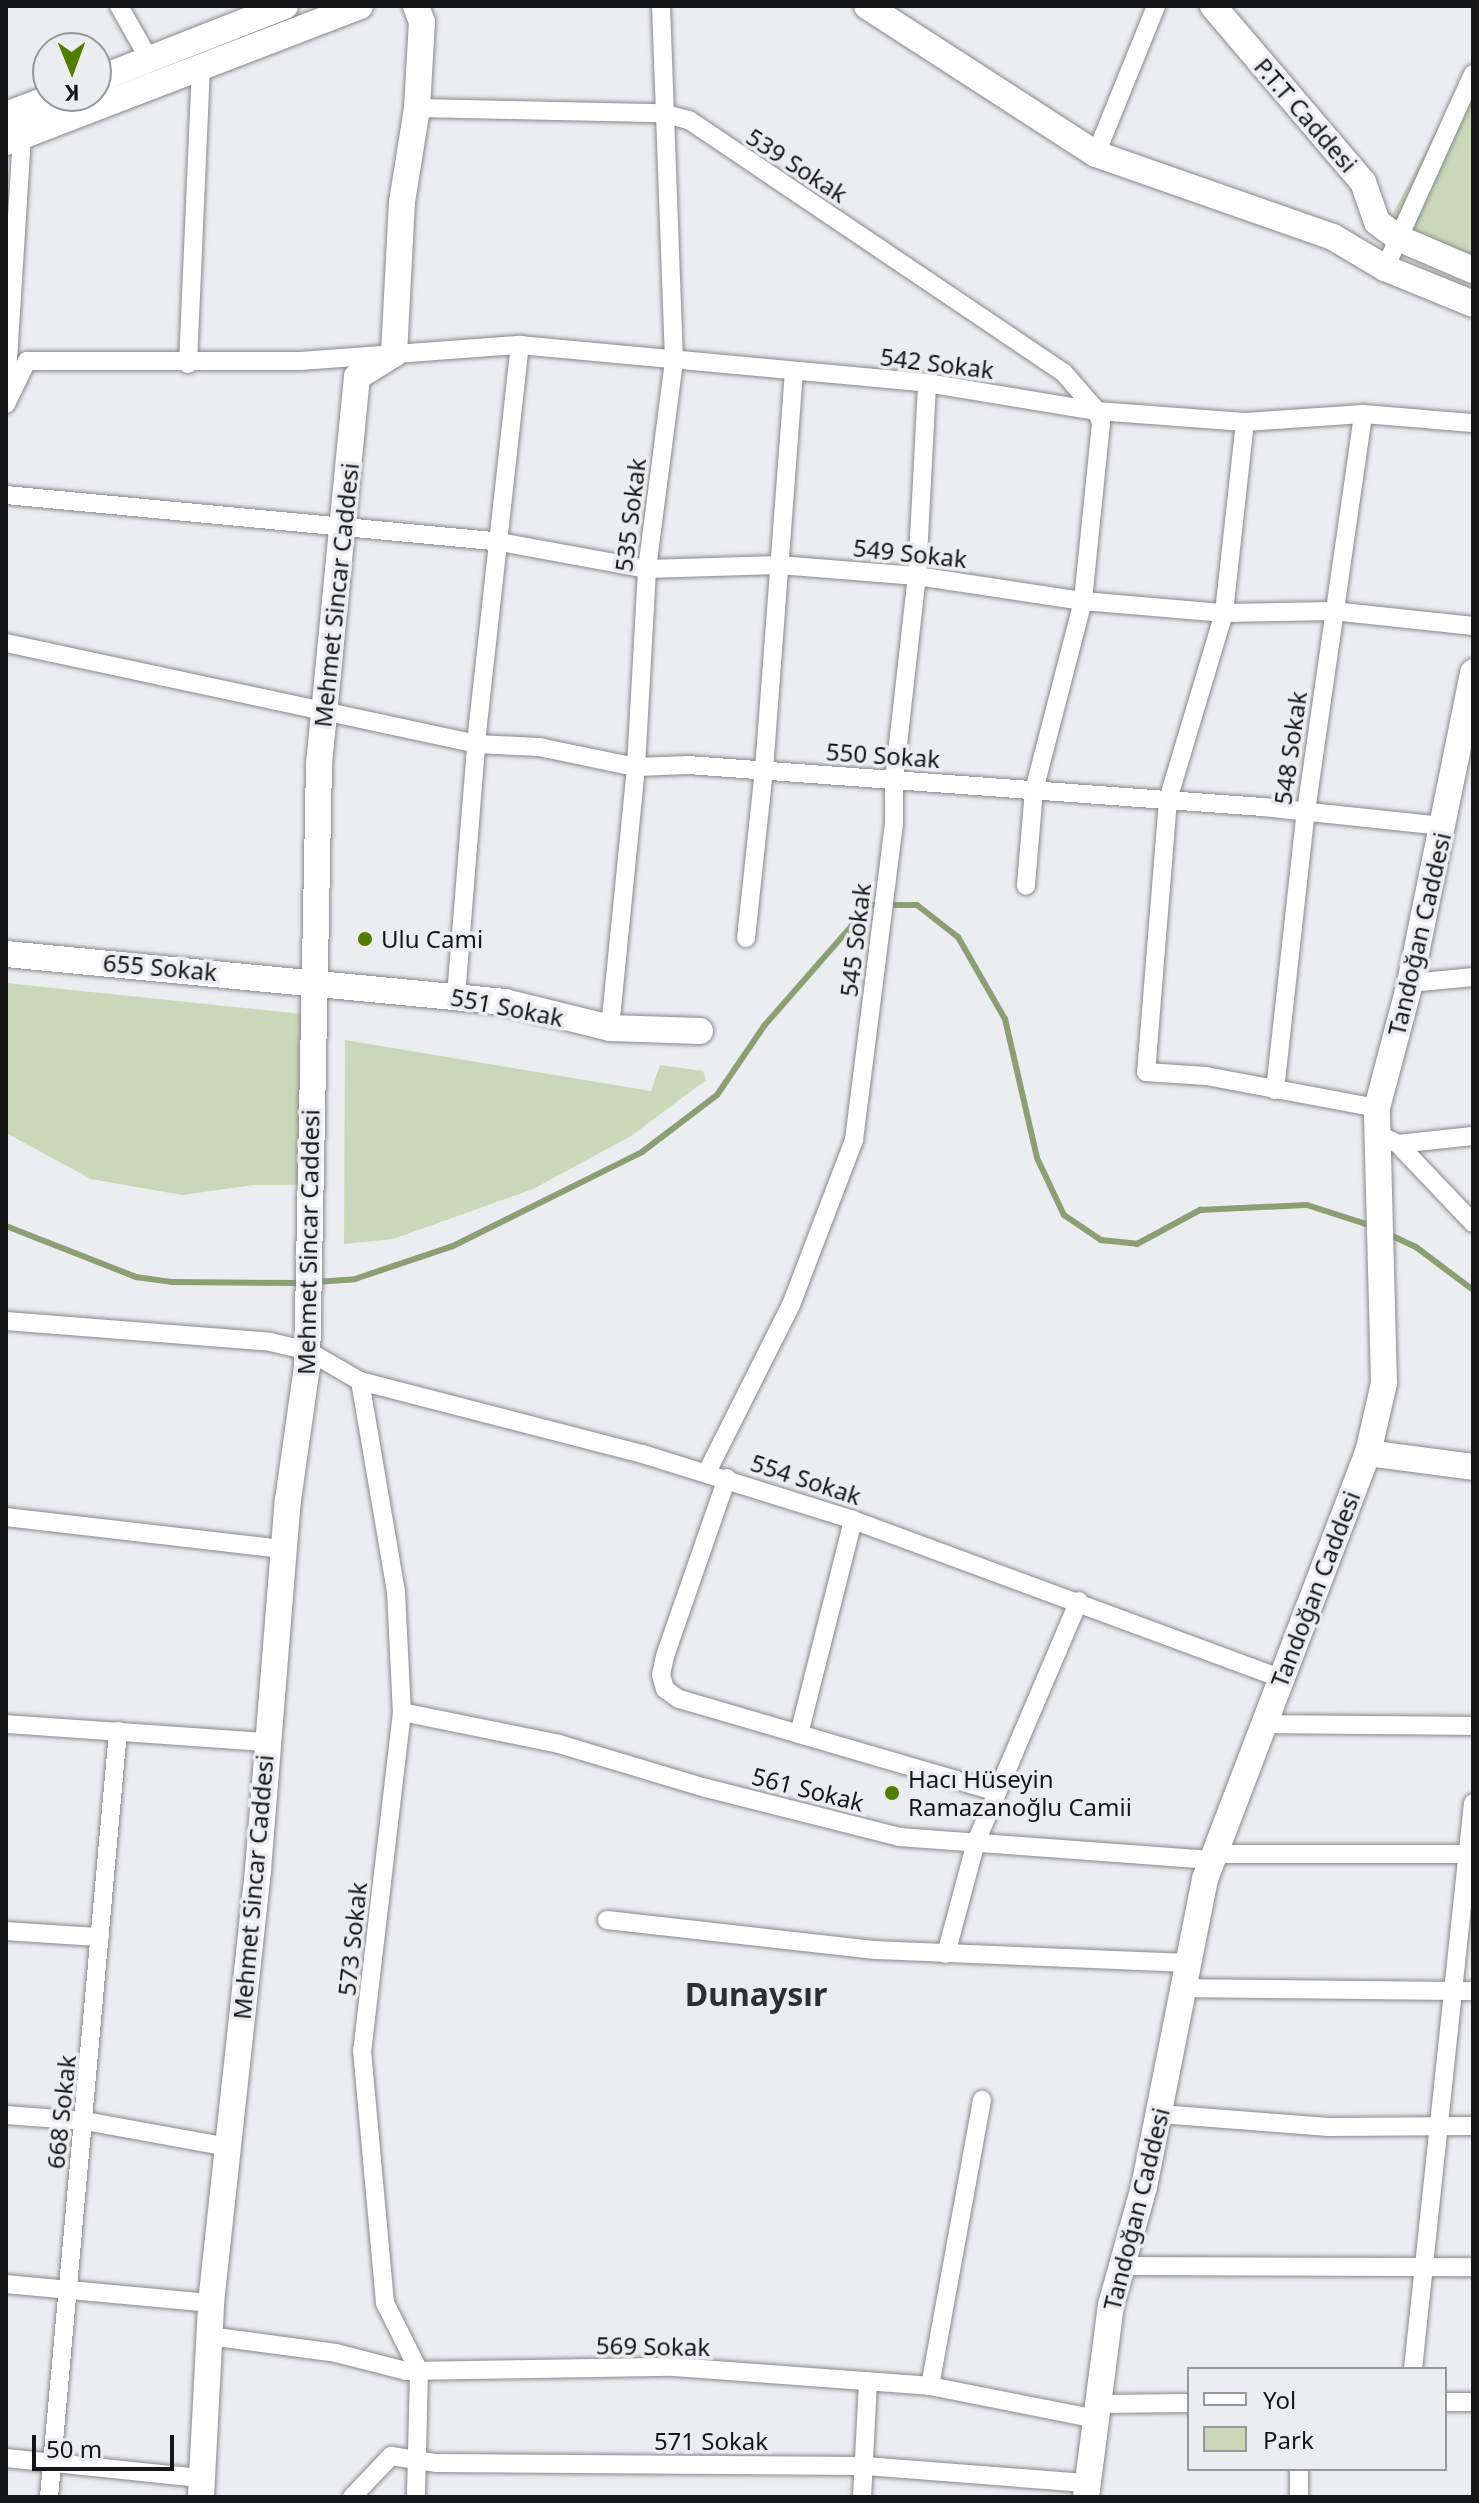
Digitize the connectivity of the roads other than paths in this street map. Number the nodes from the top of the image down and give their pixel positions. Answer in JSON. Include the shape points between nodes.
{"nodes":[{"id":1,"x":119,"y":6,"type":"edge"},
{"id":2,"x":285,"y":6,"type":"edge"},
{"id":3,"x":360,"y":6,"type":"edge"},
{"id":4,"x":416,"y":6,"type":"edge"},
{"id":5,"x":661,"y":6,"type":"edge"},
{"id":6,"x":867,"y":6,"type":"edge"},
{"id":7,"x":1156,"y":6,"type":"edge"},
{"id":8,"x":1213,"y":6,"type":"edge"},
{"id":9,"x":149,"y":59,"type":"junction"},
{"id":10,"x":201,"y":69,"type":"junction"},
{"id":11,"x":112,"y":74,"type":"edge"},
{"id":12,"x":1473,"y":74,"type":"edge"},
{"id":13,"x":32,"y":105,"type":"edge"},
{"id":14,"x":417,"y":108,"type":"junction"},
{"id":15,"x":662,"y":113,"type":"junction"},
{"id":16,"x":6,"y":115,"type":"edge"},
{"id":17,"x":14,"y":139,"type":"edge"},
{"id":18,"x":1096,"y":154,"type":"junction"},
{"id":19,"x":1398,"y":238,"type":"junction"},
{"id":20,"x":1385,"y":268,"type":"junction"},
{"id":21,"x":1473,"y":270,"type":"edge"},
{"id":22,"x":1473,"y":304,"type":"edge"},
{"id":23,"x":520,"y":345,"type":"junction"},
{"id":24,"x":394,"y":354,"type":"junction"},
{"id":25,"x":674,"y":360,"type":"junction"},
{"id":26,"x":188,"y":364,"type":"junction"},
{"id":27,"x":794,"y":374,"type":"junction"},
{"id":28,"x":927,"y":383,"type":"junction"},
{"id":29,"x":6,"y":391,"type":"edge"},
{"id":30,"x":6,"y":404,"type":"edge"},
{"id":31,"x":1097,"y":411,"type":"junction"},
{"id":32,"x":1363,"y":414,"type":"junction"},
{"id":33,"x":1245,"y":422,"type":"junction"},
{"id":34,"x":1473,"y":423,"type":"edge"},
{"id":35,"x":6,"y":495,"type":"edge"},
{"id":36,"x":342,"y":527,"type":"junction"},
{"id":37,"x":500,"y":542,"type":"junction"},
{"id":38,"x":779,"y":565,"type":"junction"},
{"id":39,"x":647,"y":569,"type":"junction"},
{"id":40,"x":917,"y":576,"type":"junction"},
{"id":41,"x":1083,"y":601,"type":"junction"},
{"id":42,"x":1333,"y":611,"type":"junction"},
{"id":43,"x":1224,"y":613,"type":"junction"},
{"id":44,"x":1473,"y":626,"type":"edge"},
{"id":45,"x":6,"y":643,"type":"edge"},
{"id":46,"x":1473,"y":672,"type":"edge"},
{"id":47,"x":324,"y":710,"type":"junction"},
{"id":48,"x":477,"y":744,"type":"junction"},
{"id":49,"x":636,"y":767,"type":"junction"},
{"id":50,"x":764,"y":770,"type":"junction"},
{"id":51,"x":894,"y":780,"type":"junction"},
{"id":52,"x":1034,"y":790,"type":"junction"},
{"id":53,"x":1168,"y":800,"type":"junction"},
{"id":54,"x":1306,"y":811,"type":"junction"},
{"id":55,"x":1443,"y":826,"type":"junction"},
{"id":56,"x":1026,"y":886,"type":"dead end"},
{"id":57,"x":746,"y":938,"type":"dead end"},
{"id":58,"x":6,"y":954,"type":"edge"},
{"id":59,"x":1473,"y":977,"type":"edge"},
{"id":60,"x":314,"y":981,"type":"junction"},
{"id":61,"x":1410,"y":983,"type":"junction"},
{"id":62,"x":456,"y":996,"type":"junction"},
{"id":63,"x":610,"y":1028,"type":"junction"},
{"id":64,"x":700,"y":1031,"type":"dead end"},
{"id":65,"x":1275,"y":1090,"type":"junction"},
{"id":66,"x":1377,"y":1108,"type":"junction"},
{"id":67,"x":1473,"y":1136,"type":"edge"},
{"id":68,"x":1388,"y":1140,"type":"junction"},
{"id":69,"x":1473,"y":1223,"type":"edge"},
{"id":70,"x":6,"y":1321,"type":"edge"},
{"id":71,"x":308,"y":1351,"type":"junction"},
{"id":72,"x":360,"y":1381,"type":"junction"},
{"id":73,"x":1368,"y":1453,"type":"junction"},
{"id":74,"x":1473,"y":1467,"type":"edge"},
{"id":75,"x":707,"y":1472,"type":"junction"},
{"id":76,"x":727,"y":1478,"type":"junction"},
{"id":77,"x":6,"y":1517,"type":"edge"},
{"id":78,"x":853,"y":1520,"type":"junction"},
{"id":79,"x":284,"y":1549,"type":"junction"},
{"id":80,"x":1079,"y":1601,"type":"junction"},
{"id":81,"x":1281,"y":1678,"type":"junction"},
{"id":82,"x":402,"y":1712,"type":"junction"},
{"id":83,"x":6,"y":1724,"type":"edge"},
{"id":84,"x":1264,"y":1724,"type":"junction"},
{"id":85,"x":1473,"y":1726,"type":"edge"},
{"id":86,"x":118,"y":1731,"type":"junction"},
{"id":87,"x":799,"y":1734,"type":"junction"},
{"id":88,"x":266,"y":1742,"type":"junction"},
{"id":89,"x":997,"y":1792,"type":"junction"},
{"id":90,"x":1473,"y":1803,"type":"edge"},
{"id":91,"x":976,"y":1842,"type":"junction"},
{"id":92,"x":1470,"y":1854,"type":"edge"},
{"id":93,"x":1212,"y":1857,"type":"junction"},
{"id":94,"x":607,"y":1920,"type":"dead end"},
{"id":95,"x":6,"y":1931,"type":"edge"},
{"id":96,"x":100,"y":1937,"type":"junction"},
{"id":97,"x":946,"y":1954,"type":"junction"},
{"id":98,"x":1183,"y":1976,"type":"junction"},
{"id":99,"x":1464,"y":1991,"type":"edge"},
{"id":100,"x":982,"y":2100,"type":"dead end"},
{"id":101,"x":1160,"y":2114,"type":"junction"},
{"id":102,"x":6,"y":2115,"type":"edge"},
{"id":103,"x":85,"y":2121,"type":"junction"},
{"id":104,"x":1438,"y":2126,"type":"junction"},
{"id":105,"x":1473,"y":2126,"type":"edge"},
{"id":106,"x":228,"y":2147,"type":"junction"},
{"id":107,"x":1122,"y":2266,"type":"junction"},
{"id":108,"x":1421,"y":2267,"type":"junction"},
{"id":109,"x":1473,"y":2267,"type":"edge"},
{"id":110,"x":6,"y":2284,"type":"edge"},
{"id":111,"x":65,"y":2290,"type":"junction"},
{"id":112,"x":211,"y":2303,"type":"junction"},
{"id":113,"x":209,"y":2336,"type":"junction"},
{"id":114,"x":1413,"y":2367,"type":"edge"},
{"id":115,"x":419,"y":2371,"type":"junction"},
{"id":116,"x":868,"y":2381,"type":"junction"},
{"id":117,"x":930,"y":2386,"type":"junction"},
{"id":118,"x":1447,"y":2402,"type":"edge"},
{"id":119,"x":1473,"y":2402,"type":"edge"},
{"id":120,"x":1187,"y":2403,"type":"edge"},
{"id":121,"x":1097,"y":2411,"type":"junction"},
{"id":122,"x":6,"y":2458,"type":"edge"},
{"id":123,"x":417,"y":2460,"type":"junction"},
{"id":124,"x":52,"y":2461,"type":"junction"},
{"id":125,"x":865,"y":2466,"type":"junction"},
{"id":126,"x":1299,"y":2471,"type":"edge"},
{"id":127,"x":200,"y":2487,"type":"edge"},
{"id":128,"x":1087,"y":2490,"type":"edge"},
{"id":129,"x":49,"y":2497,"type":"edge"},
{"id":130,"x":352,"y":2497,"type":"edge"},
{"id":131,"x":416,"y":2497,"type":"edge"},
{"id":132,"x":862,"y":2497,"type":"edge"},
{"id":133,"x":1299,"y":2497,"type":"edge"}],
"edges":[{"from":1,"to":9,"type":"street"},
{"from":2,"to":9,"type":"street"},
{"from":3,"to":10,"type":"street"},
{"from":4,"to":14,"type":"street","via":[[422,22]]},
{"from":5,"to":15,"type":"street","name":"535 Sokak"},
{"from":6,"to":18,"type":"street"},
{"from":7,"to":18,"type":"street"},
{"from":8,"to":19,"type":"street","name":"P.T.T Caddesi","via":[[1363,182],[1377,222]]},
{"from":9,"to":11,"type":"street"},
{"from":10,"to":17,"type":"street"},
{"from":10,"to":26,"type":"street"},
{"from":12,"to":19,"type":"street"},
{"from":13,"to":16,"type":"street"},
{"from":14,"to":15,"type":"street","name":"539 Sokak"},
{"from":14,"to":24,"type":"street","via":[[402,202]]},
{"from":15,"to":25,"type":"street","name":"535 Sokak"},
{"from":15,"to":31,"type":"street","name":"539 Sokak","via":[[689,120],[934,283],[1064,373]]},
{"from":17,"to":29,"type":"street"},
{"from":18,"to":20,"type":"street","via":[[1333,237]]},
{"from":19,"to":20,"type":"street"},
{"from":19,"to":21,"type":"street","name":"P.T.T Caddesi"},
{"from":20,"to":22,"type":"street"},
{"from":23,"to":24,"type":"street","name":"542 Sokak"},
{"from":23,"to":25,"type":"street","name":"542 Sokak"},
{"from":23,"to":37,"type":"street"},
{"from":24,"to":26,"type":"street","name":"542 Sokak"},
{"from":24,"to":36,"type":"street","name":"Mehmet Sincar Caddesi","via":[[357,377]]},
{"from":25,"to":27,"type":"street","name":"542 Sokak"},
{"from":25,"to":39,"type":"street","name":"535 Sokak"},
{"from":26,"to":30,"type":"street","name":"542 Sokak","via":[[27,361]]},
{"from":27,"to":28,"type":"street","name":"542 Sokak"},
{"from":27,"to":38,"type":"street"},
{"from":28,"to":31,"type":"street","name":"542 Sokak"},
{"from":28,"to":40,"type":"street","name":"545 Sokak"},
{"from":31,"to":33,"type":"street","name":"542 Sokak"},
{"from":31,"to":41,"type":"street","via":[[1101,423]]},
{"from":32,"to":33,"type":"street","name":"542 Sokak"},
{"from":32,"to":34,"type":"street","name":"542 Sokak"},
{"from":32,"to":42,"type":"street","name":"548 Sokak"},
{"from":33,"to":43,"type":"street"},
{"from":35,"to":36,"type":"street","name":"549 Sokak"},
{"from":36,"to":37,"type":"street","name":"549 Sokak"},
{"from":36,"to":47,"type":"street","name":"Mehmet Sincar Caddesi"},
{"from":37,"to":39,"type":"street","name":"549 Sokak"},
{"from":37,"to":48,"type":"street"},
{"from":38,"to":39,"type":"street","name":"549 Sokak"},
{"from":38,"to":40,"type":"street","name":"549 Sokak"},
{"from":38,"to":50,"type":"street"},
{"from":39,"to":49,"type":"street","name":"535 Sokak"},
{"from":40,"to":41,"type":"street","name":"549 Sokak"},
{"from":40,"to":51,"type":"street","name":"545 Sokak"},
{"from":41,"to":43,"type":"street","name":"549 Sokak"},
{"from":41,"to":52,"type":"street"},
{"from":42,"to":43,"type":"street","name":"549 Sokak"},
{"from":42,"to":44,"type":"street","name":"549 Sokak"},
{"from":42,"to":54,"type":"street","name":"548 Sokak"},
{"from":43,"to":53,"type":"street"},
{"from":45,"to":47,"type":"street","name":"550 Sokak"},
{"from":46,"to":55,"type":"street","name":"Tandoğan Caddesi"},
{"from":47,"to":48,"type":"street","name":"550 Sokak"},
{"from":47,"to":60,"type":"street","name":"Mehmet Sincar Caddesi"},
{"from":48,"to":49,"type":"street","name":"550 Sokak","via":[[539,747]]},
{"from":48,"to":62,"type":"street"},
{"from":49,"to":50,"type":"street","name":"550 Sokak"},
{"from":49,"to":63,"type":"street","name":"535 Sokak"},
{"from":50,"to":51,"type":"street","name":"550 Sokak"},
{"from":50,"to":57,"type":"street"},
{"from":51,"to":52,"type":"street","name":"550 Sokak"},
{"from":51,"to":75,"type":"street","name":"545 Sokak","via":[[894,824],[854,1140],[791,1305]]},
{"from":52,"to":53,"type":"street","name":"550 Sokak"},
{"from":52,"to":56,"type":"street"},
{"from":53,"to":54,"type":"street","name":"550 Sokak"},
{"from":53,"to":65,"type":"street","via":[[1146,1072],[1206,1076]]},
{"from":54,"to":55,"type":"street","name":"550 Sokak"},
{"from":54,"to":65,"type":"street","name":"548 Sokak"},
{"from":55,"to":61,"type":"street","name":"Tandoğan Caddesi"},
{"from":58,"to":60,"type":"street","name":"655 Sokak"},
{"from":59,"to":61,"type":"street"},
{"from":60,"to":62,"type":"street","name":"551 Sokak"},
{"from":60,"to":71,"type":"street","name":"Mehmet Sincar Caddesi"},
{"from":61,"to":66,"type":"street","name":"Tandoğan Caddesi"},
{"from":62,"to":63,"type":"street","name":"551 Sokak","via":[[505,1002]]},
{"from":63,"to":64,"type":"street","name":"551 Sokak"},
{"from":65,"to":66,"type":"street"},
{"from":66,"to":68,"type":"street","name":"Tandoğan Caddesi"},
{"from":67,"to":68,"type":"street"},
{"from":68,"to":69,"type":"street"},
{"from":68,"to":73,"type":"street","name":"Tandoğan Caddesi","via":[[1380,1235],[1384,1383]]},
{"from":70,"to":71,"type":"street","name":"554 Sokak","via":[[270,1342]]},
{"from":71,"to":72,"type":"street","name":"554 Sokak"},
{"from":71,"to":79,"type":"street","name":"Mehmet Sincar Caddesi"},
{"from":72,"to":75,"type":"street","name":"554 Sokak"},
{"from":72,"to":82,"type":"street","name":"573 Sokak","via":[[396,1591]]},
{"from":73,"to":74,"type":"street"},
{"from":73,"to":81,"type":"street","name":"Tandoğan Caddesi"},
{"from":75,"to":76,"type":"street","name":"554 Sokak"},
{"from":76,"to":78,"type":"street","name":"554 Sokak"},
{"from":76,"to":87,"type":"street","via":[[661,1675],[665,1689],[679,1699]]},
{"from":77,"to":79,"type":"street"},
{"from":78,"to":80,"type":"street","name":"554 Sokak"},
{"from":78,"to":87,"type":"street"},
{"from":79,"to":88,"type":"street","name":"Mehmet Sincar Caddesi"},
{"from":80,"to":81,"type":"street","name":"554 Sokak"},
{"from":80,"to":89,"type":"street"},
{"from":81,"to":84,"type":"street","name":"Tandoğan Caddesi"},
{"from":82,"to":91,"type":"street","name":"561 Sokak","via":[[559,1744],[899,1837]]},
{"from":82,"to":115,"type":"street","name":"573 Sokak","via":[[362,2050],[385,2303]]},
{"from":83,"to":86,"type":"street"},
{"from":84,"to":85,"type":"street"},
{"from":84,"to":93,"type":"street","name":"Tandoğan Caddesi"},
{"from":86,"to":88,"type":"street"},
{"from":86,"to":96,"type":"street","name":"668 Sokak"},
{"from":87,"to":89,"type":"street"},
{"from":88,"to":106,"type":"street","name":"Mehmet Sincar Caddesi"},
{"from":89,"to":91,"type":"street"},
{"from":90,"to":92,"type":"street"},
{"from":91,"to":93,"type":"street","name":"561 Sokak"},
{"from":91,"to":97,"type":"street"},
{"from":92,"to":93,"type":"street","name":"561 Sokak"},
{"from":92,"to":99,"type":"street"},
{"from":93,"to":98,"type":"street","name":"Tandoğan Caddesi"},
{"from":94,"to":97,"type":"street"},
{"from":95,"to":96,"type":"street"},
{"from":96,"to":103,"type":"street","name":"668 Sokak"},
{"from":97,"to":98,"type":"street"},
{"from":98,"to":99,"type":"street"},
{"from":98,"to":101,"type":"street","name":"Tandoğan Caddesi"},
{"from":99,"to":104,"type":"street"},
{"from":100,"to":117,"type":"street"},
{"from":101,"to":104,"type":"street","via":[[1328,2127]]},
{"from":101,"to":107,"type":"street","name":"Tandoğan Caddesi"},
{"from":102,"to":103,"type":"street"},
{"from":103,"to":106,"type":"street"},
{"from":103,"to":111,"type":"street","name":"668 Sokak"},
{"from":104,"to":105,"type":"street"},
{"from":104,"to":108,"type":"street"},
{"from":106,"to":112,"type":"street","name":"Mehmet Sincar Caddesi"},
{"from":107,"to":108,"type":"street"},
{"from":107,"to":121,"type":"street","name":"Tandoğan Caddesi"},
{"from":108,"to":109,"type":"street"},
{"from":108,"to":114,"type":"street"},
{"from":110,"to":111,"type":"street"},
{"from":111,"to":112,"type":"street"},
{"from":111,"to":124,"type":"street","name":"668 Sokak"},
{"from":112,"to":113,"type":"street","name":"Mehmet Sincar Caddesi"},
{"from":113,"to":115,"type":"street","name":"569 Sokak","via":[[336,2353]]},
{"from":113,"to":127,"type":"street","name":"Mehmet Sincar Caddesi"},
{"from":115,"to":116,"type":"street","name":"569 Sokak","via":[[673,2367]]},
{"from":115,"to":123,"type":"street","name":"573 Sokak"},
{"from":116,"to":117,"type":"street","name":"569 Sokak"},
{"from":116,"to":125,"type":"street"},
{"from":117,"to":121,"type":"street","name":"569 Sokak"},
{"from":118,"to":119,"type":"street"},
{"from":120,"to":121,"type":"street","name":"569 Sokak"},
{"from":121,"to":128,"type":"street","name":"Tandoğan Caddesi"},
{"from":122,"to":124,"type":"street"},
{"from":123,"to":125,"type":"street","name":"571 Sokak"},
{"from":123,"to":130,"type":"street","name":"571 Sokak","via":[[391,2456]]},
{"from":123,"to":131,"type":"street","name":"573 Sokak"},
{"from":124,"to":127,"type":"street"},
{"from":124,"to":129,"type":"street","name":"668 Sokak"},
{"from":125,"to":128,"type":"street","name":"571 Sokak"},
{"from":125,"to":132,"type":"street"},
{"from":126,"to":133,"type":"street"}]}
